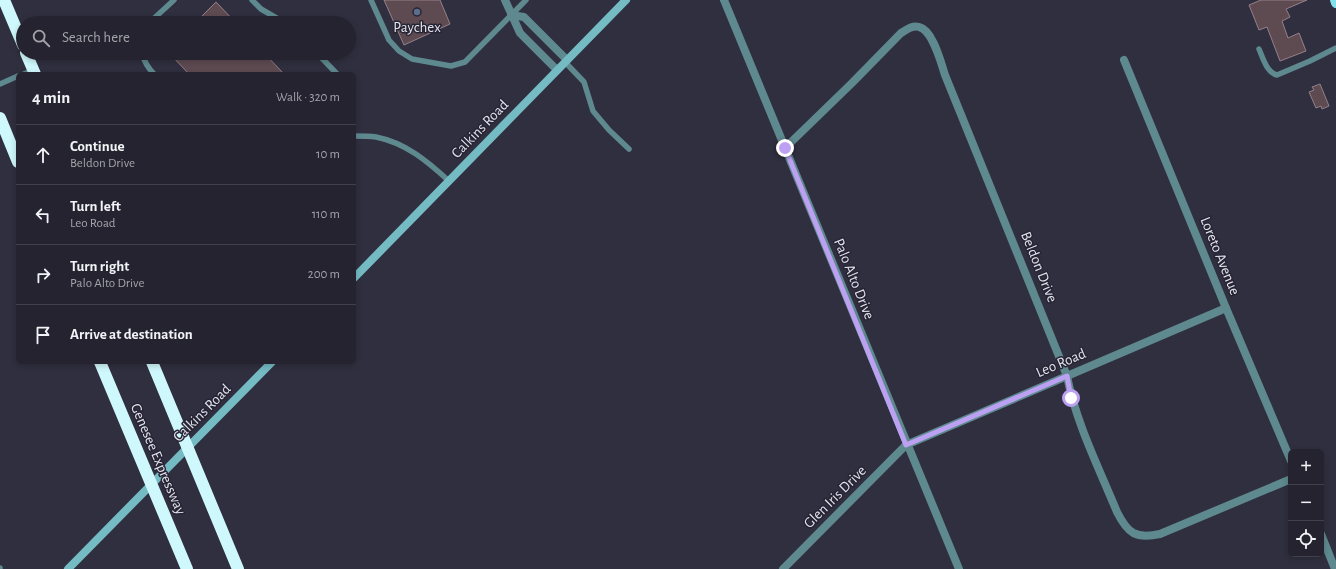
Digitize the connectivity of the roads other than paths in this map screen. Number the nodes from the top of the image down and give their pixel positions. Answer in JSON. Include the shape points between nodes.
{"nodes":[{"id":1,"x":4,"y":0,"type":"edge"},
{"id":2,"x":174,"y":0,"type":"edge"},
{"id":3,"x":252,"y":0,"type":"edge"},
{"id":4,"x":371,"y":0,"type":"edge"},
{"id":5,"x":505,"y":0,"type":"edge"},
{"id":6,"x":526,"y":0,"type":"edge"},
{"id":7,"x":626,"y":0,"type":"edge"},
{"id":8,"x":724,"y":0,"type":"edge"},
{"id":9,"x":1335,"y":0,"type":"edge"},
{"id":10,"x":1336,"y":3,"type":"edge"},
{"id":11,"x":512,"y":15,"type":"junction"},
{"id":12,"x":157,"y":16,"type":"edge"},
{"id":13,"x":273,"y":16,"type":"edge"},
{"id":14,"x":16,"y":29,"type":"edge"},
{"id":15,"x":1336,"y":48,"type":"edge"},
{"id":16,"x":1259,"y":49,"type":"dead end"},
{"id":17,"x":27,"y":60,"type":"edge"},
{"id":18,"x":144,"y":60,"type":"edge"},
{"id":19,"x":324,"y":60,"type":"edge"},
{"id":20,"x":1124,"y":60,"type":"dead end"},
{"id":21,"x":566,"y":61,"type":"junction"},
{"id":22,"x":557,"y":70,"type":"junction"},
{"id":23,"x":30,"y":72,"type":"edge"},
{"id":24,"x":152,"y":72,"type":"edge"},
{"id":25,"x":335,"y":72,"type":"edge"},
{"id":26,"x":16,"y":77,"type":"edge"},
{"id":27,"x":0,"y":84,"type":"edge"},
{"id":28,"x":0,"y":118,"type":"edge"},
{"id":29,"x":356,"y":136,"type":"edge"},
{"id":30,"x":785,"y":148,"type":"junction"},
{"id":31,"x":629,"y":149,"type":"dead end"},
{"id":32,"x":16,"y":157,"type":"edge"},
{"id":33,"x":449,"y":182,"type":"junction"},
{"id":34,"x":356,"y":276,"type":"edge"},
{"id":35,"x":1226,"y":308,"type":"junction"},
{"id":36,"x":101,"y":364,"type":"edge"},
{"id":37,"x":153,"y":364,"type":"edge"},
{"id":38,"x":270,"y":364,"type":"edge"},
{"id":39,"x":1067,"y":376,"type":"junction"},
{"id":40,"x":906,"y":445,"type":"junction"},
{"id":41,"x":1288,"y":454,"type":"edge"},
{"id":42,"x":1288,"y":480,"type":"edge"},
{"id":43,"x":1324,"y":542,"type":"edge"},
{"id":44,"x":68,"y":569,"type":"edge"},
{"id":45,"x":187,"y":569,"type":"edge"},
{"id":46,"x":238,"y":569,"type":"edge"},
{"id":47,"x":783,"y":569,"type":"edge"},
{"id":48,"x":959,"y":569,"type":"edge"},
{"id":49,"x":1335,"y":569,"type":"edge"}],
"edges":[{"from":1,"to":14,"type":"highway"},
{"from":2,"to":12,"type":"lane"},
{"from":3,"to":13,"type":"lane"},
{"from":4,"to":11,"type":"lane","via":[[389,40],[398,51],[412,59],[450,66],[465,62]]},
{"from":5,"to":11,"type":"street"},
{"from":6,"to":11,"type":"lane"},
{"from":7,"to":21,"type":"main road","name":"Calkins Road"},
{"from":8,"to":30,"type":"street","name":"Palo Alto Drive"},
{"from":9,"to":10,"type":"main road"},
{"from":11,"to":21,"type":"street","via":[[524,17]]},
{"from":11,"to":22,"type":"street","via":[[520,33]]},
{"from":15,"to":16,"type":"lane","via":[[1277,75],[1270,71]]},
{"from":17,"to":23,"type":"highway"},
{"from":18,"to":24,"type":"lane"},
{"from":19,"to":25,"type":"lane"},
{"from":20,"to":35,"type":"street","name":"Loreto Avenue"},
{"from":21,"to":22,"type":"main road","name":"Calkins Road"},
{"from":21,"to":31,"type":"lane","via":[[584,82],[593,111]]},
{"from":22,"to":33,"type":"main road","name":"Calkins Road"},
{"from":26,"to":27,"type":"lane"},
{"from":28,"to":32,"type":"highway"},
{"from":29,"to":33,"type":"lane","via":[[375,137],[402,145],[417,153]]},
{"from":30,"to":39,"type":"street","name":"Beldon Drive","via":[[901,33],[918,26],[923,29],[935,45]]},
{"from":30,"to":40,"type":"street","name":"Palo Alto Drive"},
{"from":33,"to":34,"type":"main road","name":"Calkins Road"},
{"from":35,"to":39,"type":"street","name":"Leo Road"},
{"from":35,"to":41,"type":"street","name":"Loreto Avenue"},
{"from":36,"to":45,"type":"highway","name":"Genesee Expressway"},
{"from":37,"to":46,"type":"highway","name":"Genesee Expressway"},
{"from":38,"to":44,"type":"main road","name":"Calkins Road"},
{"from":39,"to":40,"type":"street","name":"Leo Road"},
{"from":39,"to":42,"type":"street","name":"Beldon Drive","via":[[1071,398],[1118,512],[1125,525],[1135,534],[1146,537],[1160,534]]},
{"from":40,"to":47,"type":"street","name":"Glen Iris Drive"},
{"from":40,"to":48,"type":"street","name":"Palo Alto Drive"},
{"from":43,"to":49,"type":"street"}]}
